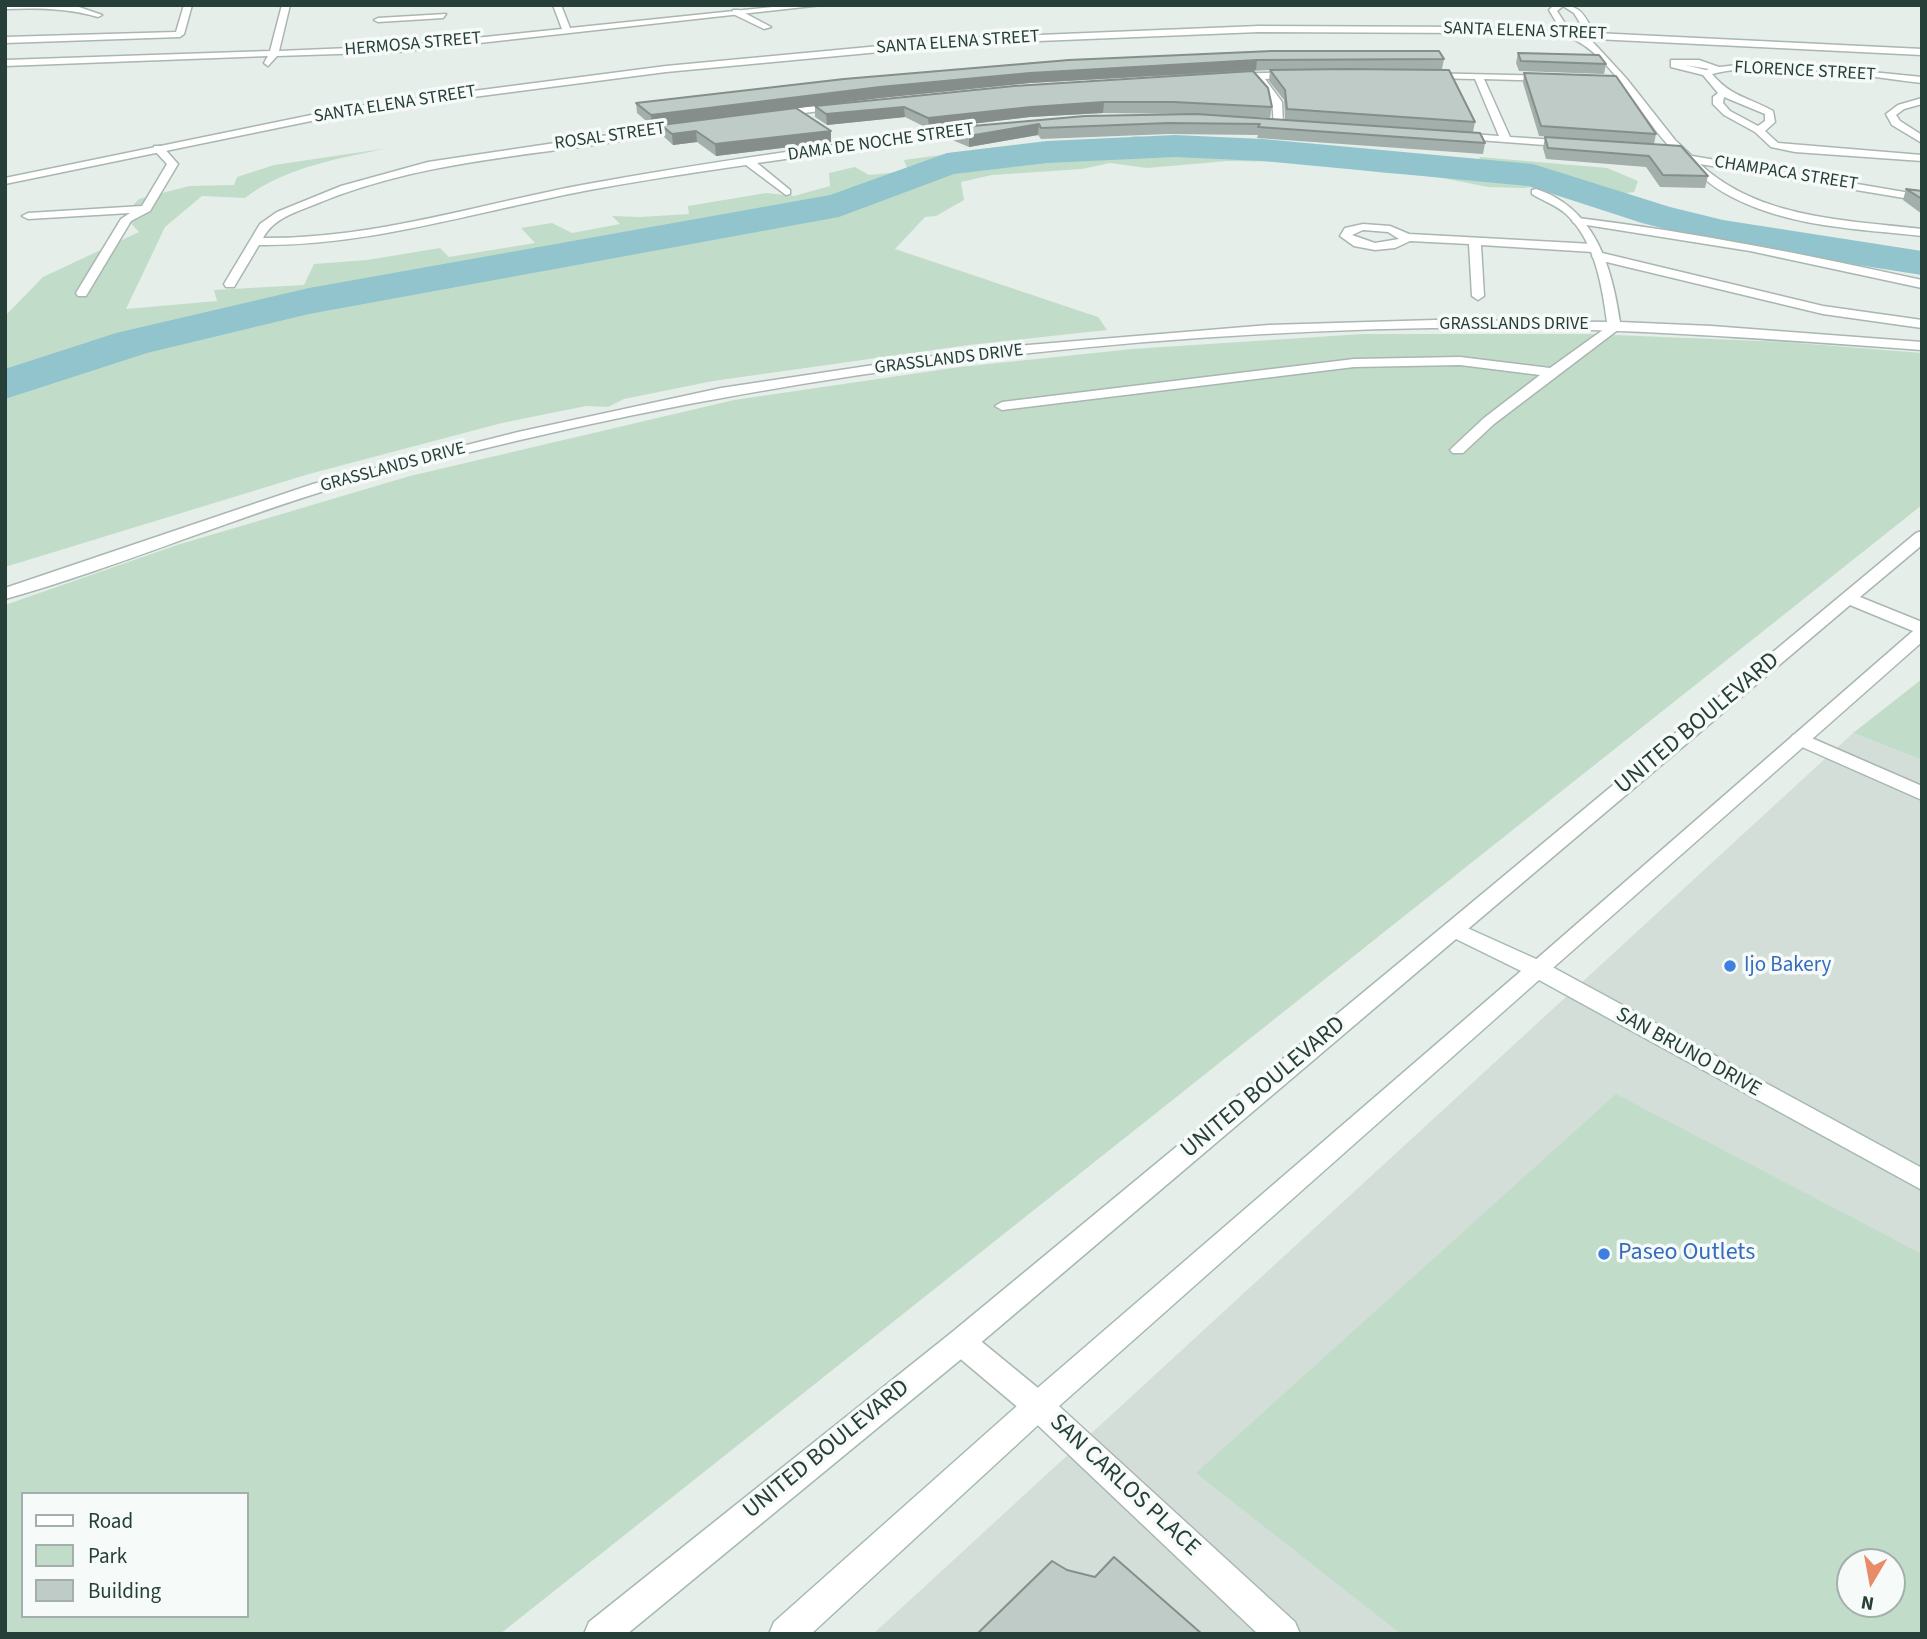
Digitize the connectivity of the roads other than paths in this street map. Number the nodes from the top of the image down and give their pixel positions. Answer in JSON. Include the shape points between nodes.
{"nodes":[{"id":1,"x":188,"y":5,"type":"edge"},
{"id":2,"x":286,"y":5,"type":"edge"},
{"id":3,"x":557,"y":5,"type":"edge"},
{"id":4,"x":818,"y":5,"type":"edge"},
{"id":5,"x":1560,"y":5,"type":"edge"},
{"id":6,"x":1566,"y":5,"type":"edge"},
{"id":7,"x":5,"y":7,"type":"edge"},
{"id":8,"x":734,"y":9,"type":"edge"},
{"id":9,"x":98,"y":15,"type":"dead end"},
{"id":10,"x":443,"y":16,"type":"dead end"},
{"id":11,"x":767,"y":27,"type":"dead end"},
{"id":12,"x":566,"y":30,"type":"junction"},
{"id":13,"x":1564,"y":30,"type":"junction"},
{"id":14,"x":1587,"y":34,"type":"junction"},
{"id":15,"x":5,"y":40,"type":"edge"},
{"id":16,"x":375,"y":40,"type":"junction"},
{"id":17,"x":1922,"y":49,"type":"edge"},
{"id":18,"x":274,"y":54,"type":"junction"},
{"id":19,"x":5,"y":63,"type":"edge"},
{"id":20,"x":268,"y":64,"type":"dead end"},
{"id":21,"x":1717,"y":69,"type":"junction"},
{"id":22,"x":1706,"y":73,"type":"junction"},
{"id":23,"x":1307,"y":75,"type":"edge"},
{"id":24,"x":1412,"y":75,"type":"edge"},
{"id":25,"x":1256,"y":76,"type":"junction"},
{"id":26,"x":1478,"y":76,"type":"junction"},
{"id":27,"x":1217,"y":78,"type":"edge"},
{"id":28,"x":1557,"y":78,"type":"edge"},
{"id":29,"x":1609,"y":79,"type":"edge"},
{"id":30,"x":1623,"y":80,"type":"junction"},
{"id":31,"x":1922,"y":80,"type":"edge"},
{"id":32,"x":1723,"y":93,"type":"junction"},
{"id":33,"x":1922,"y":101,"type":"edge"},
{"id":34,"x":850,"y":106,"type":"edge"},
{"id":35,"x":796,"y":111,"type":"junction"},
{"id":36,"x":756,"y":116,"type":"edge"},
{"id":37,"x":1264,"y":123,"type":"edge"},
{"id":38,"x":702,"y":124,"type":"edge"},
{"id":39,"x":1278,"y":124,"type":"junction"},
{"id":40,"x":817,"y":125,"type":"edge"},
{"id":41,"x":1291,"y":125,"type":"edge"},
{"id":42,"x":985,"y":128,"type":"edge"},
{"id":43,"x":1759,"y":130,"type":"junction"},
{"id":44,"x":1438,"y":135,"type":"edge"},
{"id":45,"x":837,"y":139,"type":"dead end"},
{"id":46,"x":1922,"y":139,"type":"edge"},
{"id":47,"x":1506,"y":140,"type":"junction"},
{"id":48,"x":847,"y":146,"type":"junction"},
{"id":49,"x":1587,"y":146,"type":"edge"},
{"id":50,"x":158,"y":148,"type":"junction"},
{"id":51,"x":1668,"y":151,"type":"edge"},
{"id":52,"x":1685,"y":155,"type":"junction"},
{"id":53,"x":1922,"y":158,"type":"edge"},
{"id":54,"x":748,"y":162,"type":"junction"},
{"id":55,"x":5,"y":170,"type":"edge"},
{"id":56,"x":5,"y":181,"type":"edge"},
{"id":57,"x":786,"y":192,"type":"dead end"},
{"id":58,"x":1536,"y":192,"type":"dead end"},
{"id":59,"x":1922,"y":198,"type":"edge"},
{"id":60,"x":146,"y":209,"type":"junction"},
{"id":61,"x":28,"y":216,"type":"dead end"},
{"id":62,"x":1578,"y":220,"type":"junction"},
{"id":63,"x":1922,"y":233,"type":"edge"},
{"id":64,"x":1405,"y":237,"type":"dead end"},
{"id":65,"x":254,"y":241,"type":"junction"},
{"id":66,"x":1475,"y":241,"type":"junction"},
{"id":67,"x":1595,"y":252,"type":"junction"},
{"id":68,"x":230,"y":284,"type":"dead end"},
{"id":69,"x":1922,"y":284,"type":"edge"},
{"id":70,"x":82,"y":293,"type":"dead end"},
{"id":71,"x":1478,"y":296,"type":"dead end"},
{"id":72,"x":1922,"y":324,"type":"edge"},
{"id":73,"x":1614,"y":326,"type":"junction"},
{"id":74,"x":1922,"y":346,"type":"edge"},
{"id":75,"x":1555,"y":373,"type":"junction"},
{"id":76,"x":1002,"y":406,"type":"dead end"},
{"id":77,"x":1458,"y":450,"type":"dead end"},
{"id":78,"x":1922,"y":536,"type":"edge"},
{"id":79,"x":5,"y":594,"type":"edge"},
{"id":80,"x":1848,"y":598,"type":"junction"},
{"id":81,"x":1922,"y":630,"type":"edge"},
{"id":82,"x":1800,"y":739,"type":"junction"},
{"id":83,"x":1922,"y":793,"type":"edge"},
{"id":84,"x":1454,"y":929,"type":"junction"},
{"id":85,"x":1537,"y":969,"type":"junction"},
{"id":86,"x":1922,"y":1180,"type":"edge"},
{"id":87,"x":961,"y":1342,"type":"junction"},
{"id":88,"x":1038,"y":1406,"type":"junction"},
{"id":89,"x":601,"y":1634,"type":"edge"},
{"id":90,"x":786,"y":1634,"type":"edge"},
{"id":91,"x":1283,"y":1634,"type":"edge"}],
"edges":[{"from":1,"to":15,"type":"street","via":[[180,34]]},
{"from":2,"to":18,"type":"street"},
{"from":3,"to":12,"type":"street"},
{"from":4,"to":8,"type":"street","name":"HERMOSA STREET"},
{"from":5,"to":13,"type":"street","via":[[1553,10]]},
{"from":6,"to":14,"type":"street","via":[[1577,11]]},
{"from":7,"to":9,"type":"street","via":[[59,7]]},
{"from":8,"to":11,"type":"street"},
{"from":8,"to":12,"type":"street","name":"HERMOSA STREET"},
{"from":10,"to":16,"type":"street","via":[[378,16]]},
{"from":12,"to":16,"type":"street","name":"HERMOSA STREET"},
{"from":13,"to":14,"type":"street","name":"SANTA ELENA STREET"},
{"from":13,"to":50,"type":"street","name":"SANTA ELENA STREET","via":[[1259,29],[965,41],[474,92],[350,110]]},
{"from":13,"to":55,"type":"street","name":"SANTA ELENA STREET","via":[[1257,23],[1086,28],[701,58],[469,84],[333,105]]},
{"from":14,"to":17,"type":"street","name":"SANTA ELENA STREET"},
{"from":14,"to":30,"type":"street"},
{"from":16,"to":18,"type":"street","name":"HERMOSA STREET"},
{"from":18,"to":19,"type":"street","name":"HERMOSA STREET"},
{"from":18,"to":20,"type":"street"},
{"from":21,"to":22,"type":"street","name":"FLORENCE STREET"},
{"from":21,"to":22,"type":"street","via":[[1674,62]]},
{"from":21,"to":31,"type":"street","name":"FLORENCE STREET","via":[[1807,70]]},
{"from":22,"to":32,"type":"street","name":"FLORENCE STREET"},
{"from":23,"to":25,"type":"street"},
{"from":24,"to":26,"type":"street"},
{"from":25,"to":27,"type":"street"},
{"from":25,"to":39,"type":"street","via":[[1278,100]]},
{"from":26,"to":28,"type":"street"},
{"from":26,"to":47,"type":"street"},
{"from":29,"to":30,"type":"street"},
{"from":30,"to":52,"type":"street","via":[[1660,131]]},
{"from":32,"to":43,"type":"street","via":[[1718,104]]},
{"from":32,"to":43,"type":"street","name":"FLORENCE STREET","via":[[1770,113],[1770,122]]},
{"from":33,"to":46,"type":"street","via":[[1891,114],[1896,123]]},
{"from":34,"to":35,"type":"street"},
{"from":35,"to":36,"type":"street"},
{"from":35,"to":40,"type":"street"},
{"from":37,"to":39,"type":"street"},
{"from":38,"to":65,"type":"street","name":"ROSAL STREET","via":[[453,161],[377,178],[281,214],[264,226]]},
{"from":39,"to":41,"type":"street"},
{"from":42,"to":48,"type":"street","name":"DAMA DE NOCHE STREET"},
{"from":43,"to":53,"type":"street","via":[[1775,145],[1796,149]]},
{"from":44,"to":47,"type":"street"},
{"from":45,"to":48,"type":"street"},
{"from":47,"to":49,"type":"street"},
{"from":48,"to":54,"type":"street","name":"DAMA DE NOCHE STREET"},
{"from":50,"to":56,"type":"street","name":"SANTA ELENA STREET"},
{"from":50,"to":60,"type":"street","via":[[173,164]]},
{"from":51,"to":52,"type":"street"},
{"from":52,"to":59,"type":"street","name":"CHAMPACA STREET"},
{"from":52,"to":63,"type":"street","name":"CHAMPACA STREET","via":[[1734,194],[1771,209],[1874,229]]},
{"from":54,"to":57,"type":"street"},
{"from":54,"to":65,"type":"street","name":"DAMA DE NOCHE STREET","via":[[582,188],[351,238]]},
{"from":58,"to":62,"type":"street"},
{"from":60,"to":61,"type":"street"},
{"from":60,"to":70,"type":"street","via":[[127,219]]},
{"from":62,"to":67,"type":"street"},
{"from":62,"to":69,"type":"street","via":[[1760,247]]},
{"from":64,"to":66,"type":"street"},
{"from":65,"to":68,"type":"street","name":"ROSAL STREET"},
{"from":66,"to":67,"type":"street"},
{"from":66,"to":71,"type":"street"},
{"from":67,"to":72,"type":"street","via":[[1823,310]]},
{"from":67,"to":73,"type":"street","via":[[1610,293]]},
{"from":73,"to":74,"type":"street","name":"GRASSLANDS DRIVE"},
{"from":73,"to":75,"type":"street"},
{"from":73,"to":79,"type":"street","name":"GRASSLANDS DRIVE","via":[[1269,328],[980,353],[721,392],[518,436],[319,487]]},
{"from":75,"to":76,"type":"street","via":[[1460,361],[1354,363]]},
{"from":75,"to":77,"type":"street"},
{"from":78,"to":80,"type":"street","name":"UNITED BOULEVARD"},
{"from":80,"to":81,"type":"street"},
{"from":80,"to":84,"type":"street","name":"UNITED BOULEVARD"},
{"from":81,"to":82,"type":"street"},
{"from":82,"to":83,"type":"street"},
{"from":82,"to":85,"type":"street"},
{"from":84,"to":85,"type":"street","name":"SAN BRUNO DRIVE"},
{"from":84,"to":87,"type":"street","name":"UNITED BOULEVARD"},
{"from":85,"to":86,"type":"street","name":"SAN BRUNO DRIVE"},
{"from":85,"to":88,"type":"street"},
{"from":87,"to":88,"type":"street","name":"SAN CARLOS PLACE"},
{"from":87,"to":89,"type":"street","name":"UNITED BOULEVARD"},
{"from":88,"to":90,"type":"street"},
{"from":88,"to":91,"type":"street","name":"SAN CARLOS PLACE"}]}
